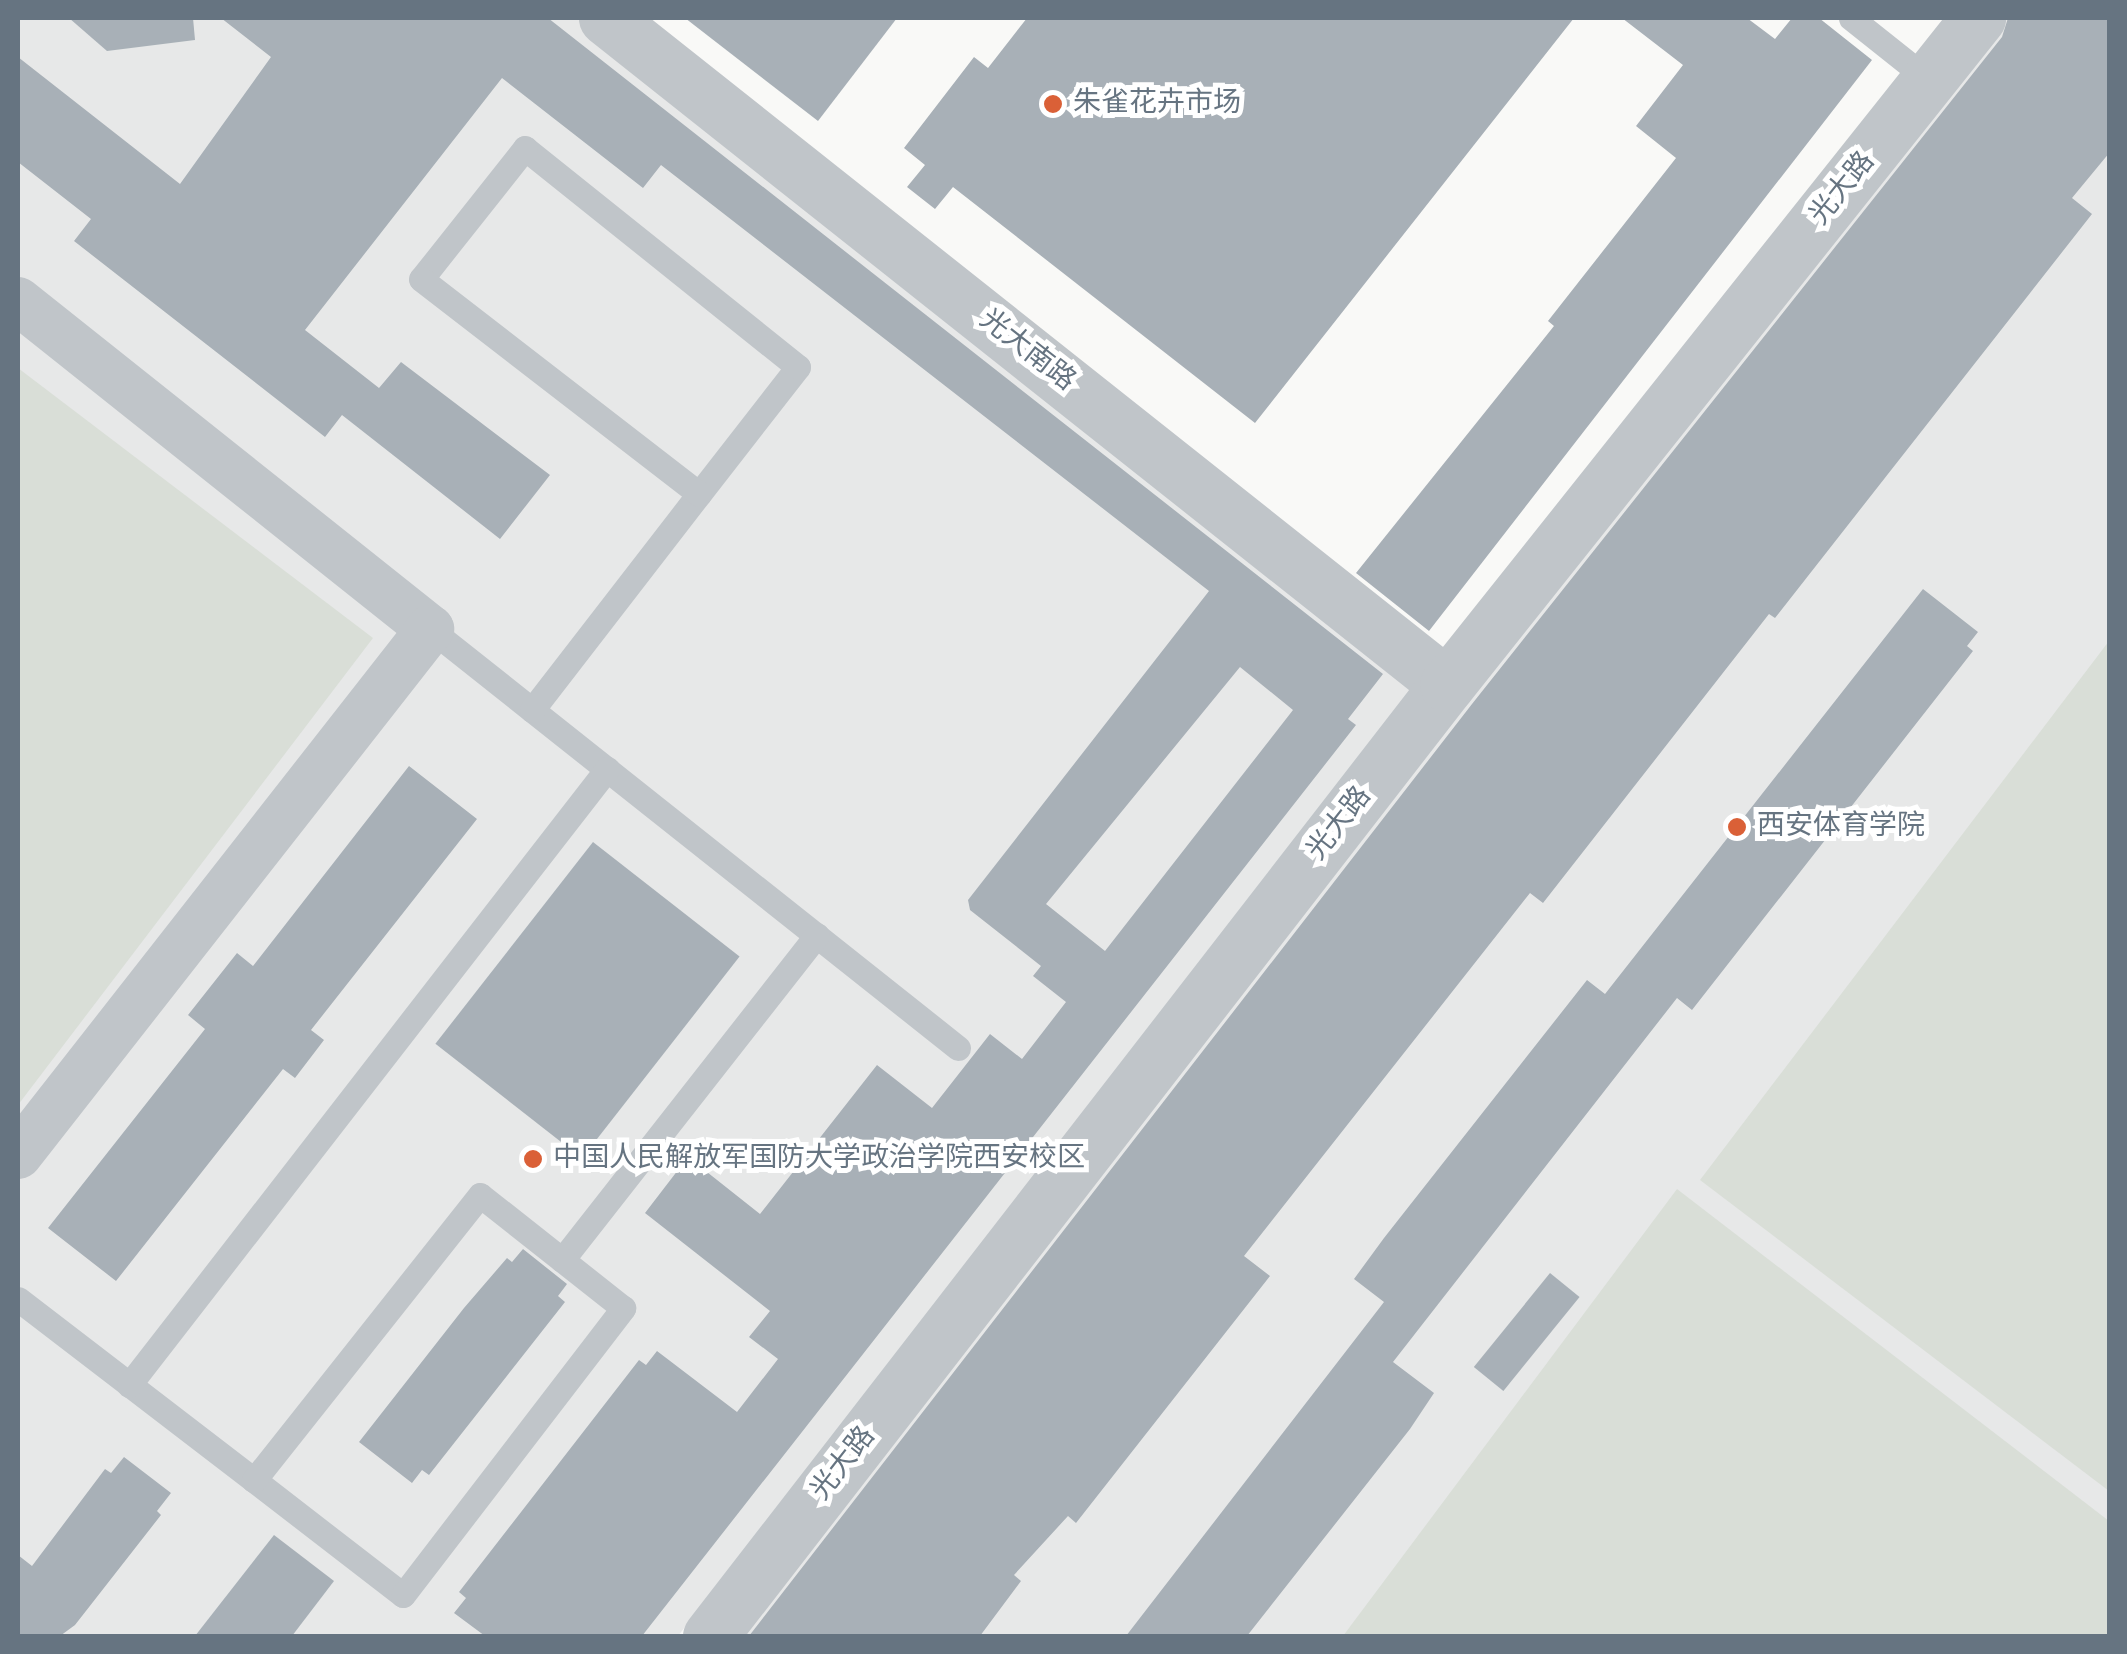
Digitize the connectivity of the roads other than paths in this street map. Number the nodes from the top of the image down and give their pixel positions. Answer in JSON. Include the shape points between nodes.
{"nodes":[{"id":1,"x":606,"y":18,"type":"edge"},
{"id":2,"x":1851,"y":18,"type":"edge"},
{"id":3,"x":1978,"y":18,"type":"edge"},
{"id":4,"x":1929,"y":80,"type":"junction"},
{"id":5,"x":18,"y":302,"type":"edge"},
{"id":6,"x":699,"y":494,"type":"junction"},
{"id":7,"x":430,"y":629,"type":"junction"},
{"id":8,"x":1447,"y":685,"type":"junction"},
{"id":9,"x":532,"y":710,"type":"junction"},
{"id":10,"x":607,"y":770,"type":"junction"},
{"id":11,"x":817,"y":936,"type":"junction"},
{"id":12,"x":958,"y":1048,"type":"dead end"},
{"id":13,"x":18,"y":1155,"type":"edge"},
{"id":14,"x":562,"y":1260,"type":"junction"},
{"id":15,"x":18,"y":1299,"type":"edge"},
{"id":16,"x":129,"y":1384,"type":"junction"},
{"id":17,"x":254,"y":1480,"type":"junction"},
{"id":18,"x":710,"y":1636,"type":"edge"}],
"edges":[{"from":1,"to":8,"type":"street","name":"光大南路"},
{"from":2,"to":4,"type":"lane"},
{"from":3,"to":4,"type":"street","name":"光大路"},
{"from":4,"to":8,"type":"street","name":"光大路"},
{"from":5,"to":7,"type":"street"},
{"from":6,"to":6,"type":"lane","via":[[798,367],[525,148],[421,280]]},
{"from":6,"to":9,"type":"lane"},
{"from":7,"to":9,"type":"lane"},
{"from":7,"to":13,"type":"street"},
{"from":8,"to":18,"type":"street","name":"光大路"},
{"from":9,"to":10,"type":"lane"},
{"from":10,"to":11,"type":"lane"},
{"from":10,"to":16,"type":"lane"},
{"from":11,"to":12,"type":"lane"},
{"from":11,"to":14,"type":"lane"},
{"from":14,"to":17,"type":"lane","via":[[480,1195]]},
{"from":14,"to":17,"type":"lane","via":[[623,1308],[403,1595]]},
{"from":15,"to":16,"type":"lane"},
{"from":16,"to":17,"type":"lane"}]}
